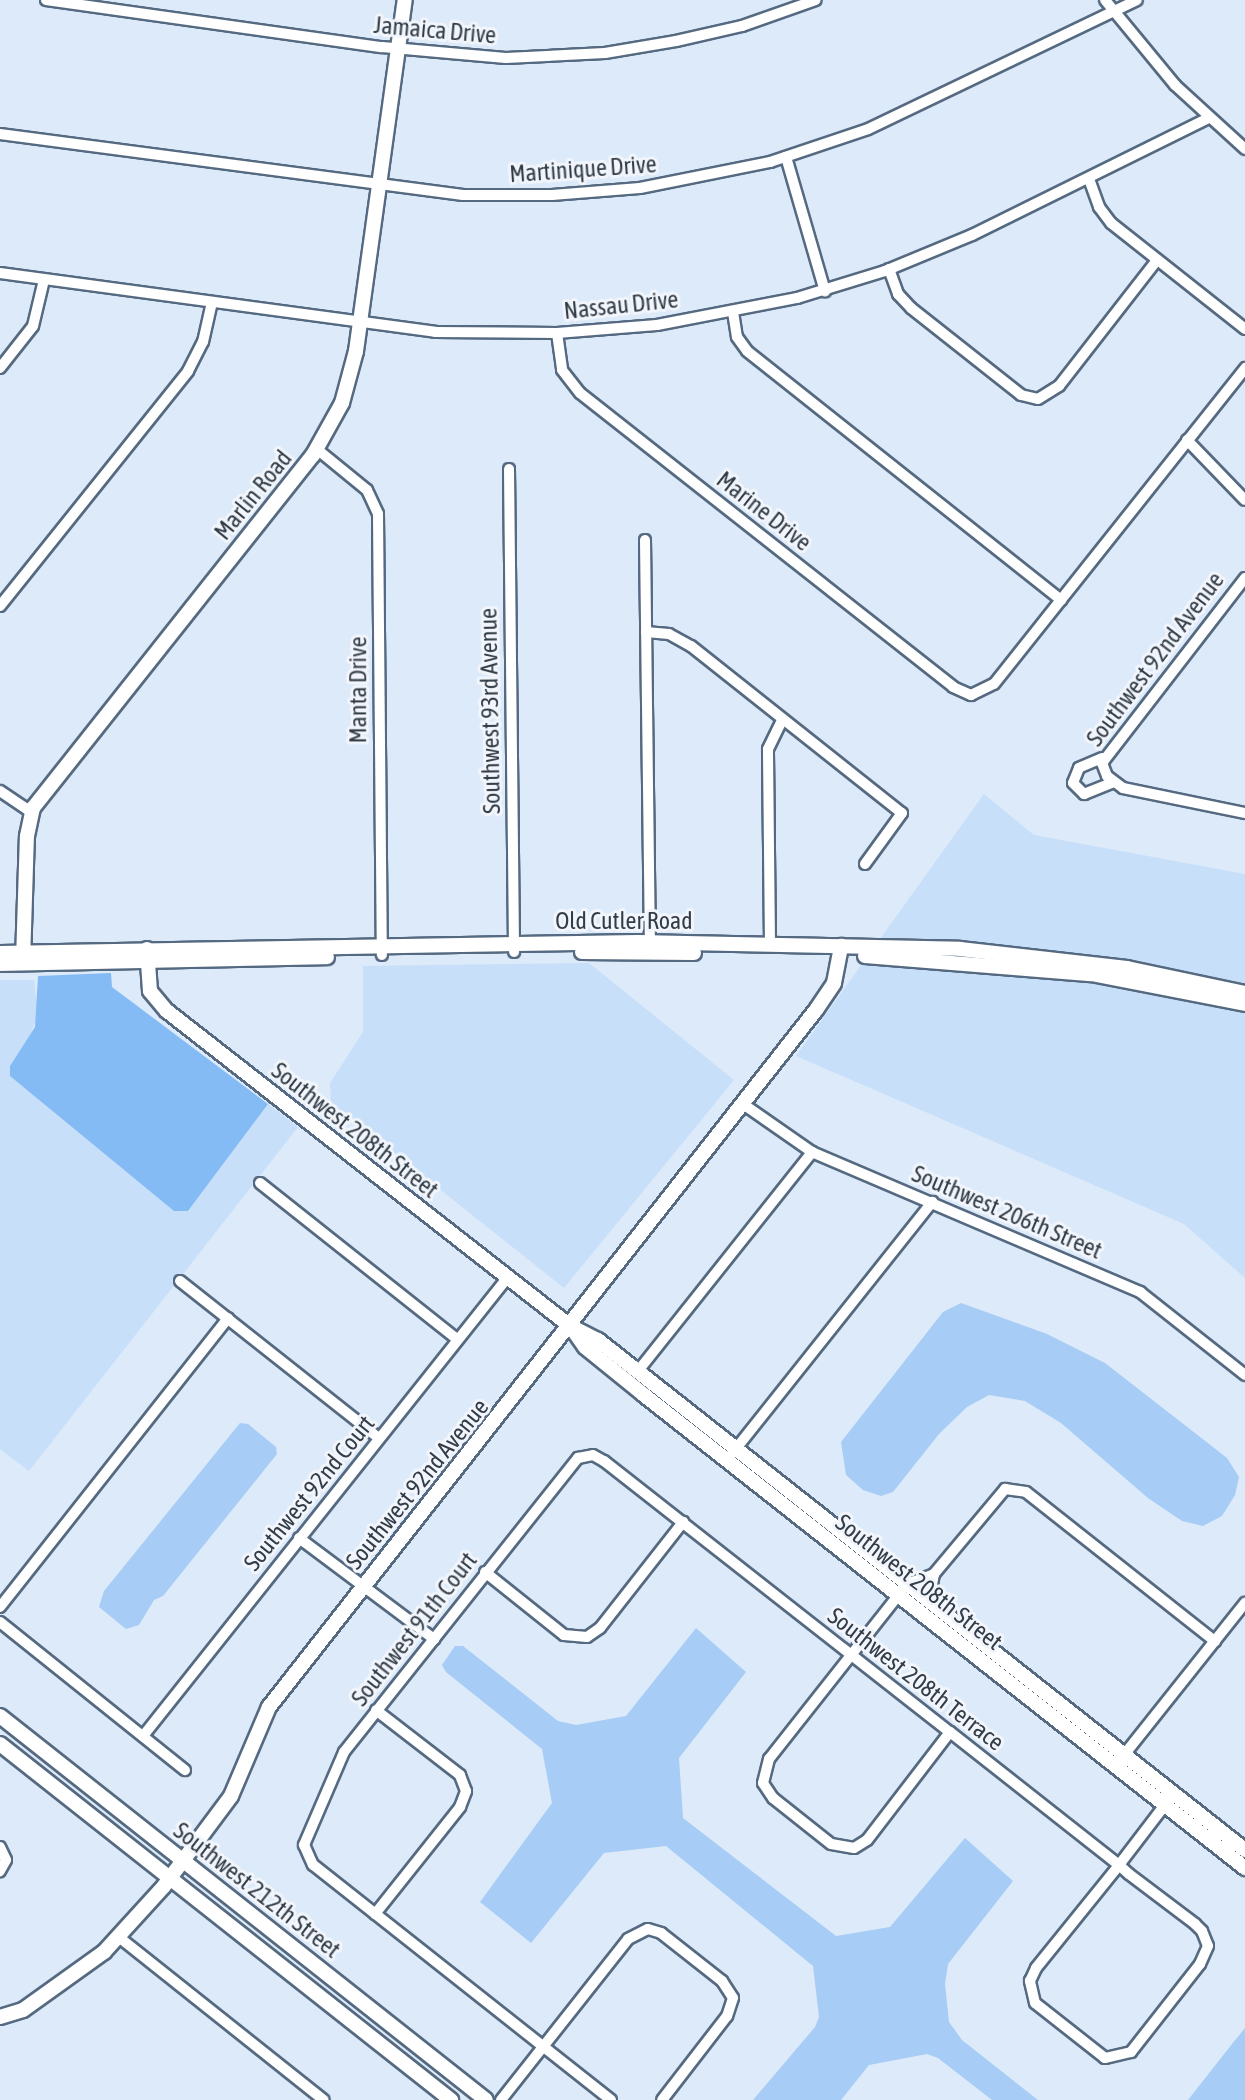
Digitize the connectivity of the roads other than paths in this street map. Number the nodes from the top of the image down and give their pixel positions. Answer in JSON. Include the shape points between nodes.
{"nodes":[{"id":1,"x":46,"y":0,"type":"edge"},
{"id":2,"x":405,"y":0,"type":"edge"},
{"id":3,"x":816,"y":0,"type":"edge"},
{"id":4,"x":1105,"y":0,"type":"edge"},
{"id":5,"x":1137,"y":0,"type":"edge"},
{"id":6,"x":1113,"y":12,"type":"junction"},
{"id":7,"x":398,"y":50,"type":"junction"},
{"id":8,"x":1209,"y":118,"type":"junction"},
{"id":9,"x":0,"y":134,"type":"edge"},
{"id":10,"x":1245,"y":149,"type":"edge"},
{"id":11,"x":786,"y":157,"type":"junction"},
{"id":12,"x":1089,"y":179,"type":"junction"},
{"id":13,"x":379,"y":186,"type":"junction"},
{"id":14,"x":1157,"y":260,"type":"junction"},
{"id":15,"x":889,"y":269,"type":"junction"},
{"id":16,"x":0,"y":273,"type":"edge"},
{"id":17,"x":44,"y":279,"type":"junction"},
{"id":18,"x":825,"y":291,"type":"junction"},
{"id":19,"x":212,"y":302,"type":"junction"},
{"id":20,"x":733,"y":312,"type":"junction"},
{"id":21,"x":360,"y":323,"type":"junction"},
{"id":22,"x":1245,"y":330,"type":"edge"},
{"id":23,"x":557,"y":333,"type":"junction"},
{"id":24,"x":0,"y":368,"type":"edge"},
{"id":25,"x":1245,"y":369,"type":"edge"},
{"id":26,"x":1187,"y":440,"type":"junction"},
{"id":27,"x":318,"y":450,"type":"junction"},
{"id":28,"x":509,"y":469,"type":"dead end"},
{"id":29,"x":1245,"y":500,"type":"edge"},
{"id":30,"x":645,"y":540,"type":"dead end"},
{"id":31,"x":1245,"y":578,"type":"edge"},
{"id":32,"x":1060,"y":600,"type":"junction"},
{"id":33,"x":0,"y":606,"type":"edge"},
{"id":34,"x":646,"y":632,"type":"junction"},
{"id":35,"x":782,"y":720,"type":"junction"},
{"id":36,"x":1103,"y":763,"type":"junction"},
{"id":37,"x":1114,"y":782,"type":"junction"},
{"id":38,"x":0,"y":791,"type":"edge"},
{"id":39,"x":31,"y":812,"type":"junction"},
{"id":40,"x":1245,"y":813,"type":"edge"},
{"id":41,"x":864,"y":864,"type":"dead end"},
{"id":42,"x":770,"y":944,"type":"junction"},
{"id":43,"x":650,"y":947,"type":"junction"},
{"id":44,"x":514,"y":948,"type":"junction"},
{"id":45,"x":841,"y":951,"type":"junction"},
{"id":46,"x":382,"y":952,"type":"junction"},
{"id":47,"x":0,"y":953,"type":"edge"},
{"id":48,"x":147,"y":955,"type":"junction"},
{"id":49,"x":23,"y":958,"type":"junction"},
{"id":50,"x":0,"y":964,"type":"edge"},
{"id":51,"x":1065,"y":965,"type":"junction"},
{"id":52,"x":1194,"y":982,"type":"junction"},
{"id":53,"x":1174,"y":990,"type":"junction"},
{"id":54,"x":1245,"y":993,"type":"edge"},
{"id":55,"x":1245,"y":1004,"type":"edge"},
{"id":56,"x":743,"y":1104,"type":"junction"},
{"id":57,"x":812,"y":1152,"type":"junction"},
{"id":58,"x":260,"y":1183,"type":"dead end"},
{"id":59,"x":932,"y":1202,"type":"junction"},
{"id":60,"x":508,"y":1277,"type":"junction"},
{"id":61,"x":180,"y":1281,"type":"dead end"},
{"id":62,"x":228,"y":1318,"type":"junction"},
{"id":63,"x":570,"y":1326,"type":"junction"},
{"id":64,"x":457,"y":1339,"type":"junction"},
{"id":65,"x":638,"y":1371,"type":"junction"},
{"id":66,"x":1245,"y":1375,"type":"edge"},
{"id":67,"x":379,"y":1438,"type":"junction"},
{"id":68,"x":732,"y":1455,"type":"junction"},
{"id":69,"x":584,"y":1456,"type":"joint"},
{"id":70,"x":684,"y":1522,"type":"junction"},
{"id":71,"x":299,"y":1538,"type":"junction"},
{"id":72,"x":485,"y":1572,"type":"junction"},
{"id":73,"x":934,"y":1574,"type":"junction"},
{"id":74,"x":364,"y":1586,"type":"junction"},
{"id":75,"x":903,"y":1590,"type":"junction"},
{"id":76,"x":929,"y":1602,"type":"junction"},
{"id":77,"x":1245,"y":1603,"type":"edge"},
{"id":78,"x":0,"y":1606,"type":"edge"},
{"id":79,"x":0,"y":1622,"type":"edge"},
{"id":80,"x":434,"y":1639,"type":"junction"},
{"id":81,"x":1214,"y":1641,"type":"junction"},
{"id":82,"x":852,"y":1655,"type":"junction"},
{"id":83,"x":376,"y":1710,"type":"junction"},
{"id":84,"x":0,"y":1716,"type":"edge"},
{"id":85,"x":950,"y":1731,"type":"junction"},
{"id":86,"x":143,"y":1735,"type":"junction"},
{"id":87,"x":0,"y":1744,"type":"edge"},
{"id":88,"x":1120,"y":1760,"type":"junction"},
{"id":89,"x":185,"y":1770,"type":"dead end"},
{"id":90,"x":1169,"y":1799,"type":"junction"},
{"id":91,"x":0,"y":1847,"type":"edge"},
{"id":92,"x":1245,"y":1850,"type":"edge"},
{"id":93,"x":183,"y":1860,"type":"junction"},
{"id":94,"x":1119,"y":1865,"type":"junction"},
{"id":95,"x":1245,"y":1868,"type":"edge"},
{"id":96,"x":0,"y":1871,"type":"edge"},
{"id":97,"x":170,"y":1878,"type":"junction"},
{"id":98,"x":375,"y":1914,"type":"junction"},
{"id":99,"x":120,"y":1938,"type":"junction"},
{"id":100,"x":0,"y":2017,"type":"edge"},
{"id":101,"x":543,"y":2047,"type":"junction"},
{"id":102,"x":324,"y":2100,"type":"edge"},
{"id":103,"x":451,"y":2100,"type":"edge"},
{"id":104,"x":486,"y":2100,"type":"edge"},
{"id":105,"x":501,"y":2100,"type":"edge"},
{"id":106,"x":611,"y":2100,"type":"edge"},
{"id":107,"x":662,"y":2100,"type":"edge"}],
"edges":[{"from":1,"to":7,"type":"street","name":"Jamaica Drive"},
{"from":2,"to":7,"type":"street","name":"Marlin Road"},
{"from":3,"to":7,"type":"street","name":"Jamaica Drive","via":[[712,34],[606,53],[506,58]]},
{"from":4,"to":6,"type":"street"},
{"from":5,"to":6,"type":"street","name":"Martinique Drive"},
{"from":6,"to":8,"type":"street"},
{"from":6,"to":11,"type":"street","name":"Martinique Drive","via":[[889,120]]},
{"from":7,"to":13,"type":"street","name":"Marlin Road"},
{"from":8,"to":10,"type":"street"},
{"from":8,"to":12,"type":"street","name":"Nassau Drive"},
{"from":9,"to":13,"type":"street","name":"Martinique Drive"},
{"from":11,"to":13,"type":"street","name":"Martinique Drive","via":[[678,182],[569,195],[471,196]]},
{"from":11,"to":18,"type":"street"},
{"from":12,"to":14,"type":"street","via":[[1106,218]]},
{"from":12,"to":15,"type":"street","name":"Nassau Drive"},
{"from":13,"to":21,"type":"street","name":"Marlin Road"},
{"from":14,"to":15,"type":"street","via":[[1059,386],[1038,399],[1021,395],[911,308],[898,294]]},
{"from":14,"to":22,"type":"street"},
{"from":15,"to":18,"type":"street","name":"Nassau Drive"},
{"from":16,"to":17,"type":"street","name":"Nassau Drive"},
{"from":17,"to":19,"type":"street","name":"Nassau Drive"},
{"from":17,"to":24,"type":"street","via":[[33,326]]},
{"from":18,"to":20,"type":"street","name":"Nassau Drive"},
{"from":19,"to":21,"type":"street","name":"Nassau Drive"},
{"from":19,"to":33,"type":"street","via":[[203,342],[188,371]]},
{"from":20,"to":23,"type":"street","name":"Nassau Drive"},
{"from":20,"to":32,"type":"street","via":[[737,337],[747,351]]},
{"from":21,"to":23,"type":"street","name":"Nassau Drive","via":[[435,332]]},
{"from":21,"to":27,"type":"street","name":"Marlin Road","via":[[346,390]]},
{"from":23,"to":32,"type":"street","name":"Marine Drive","via":[[562,370],[579,393],[953,687],[978,695],[994,684]]},
{"from":25,"to":26,"type":"street"},
{"from":26,"to":29,"type":"street"},
{"from":26,"to":32,"type":"street"},
{"from":27,"to":39,"type":"street","name":"Marlin Road"},
{"from":27,"to":46,"type":"street","name":"Manta Drive","via":[[368,490],[377,514]]},
{"from":28,"to":44,"type":"street","name":"Southwest 93rd Avenue"},
{"from":30,"to":34,"type":"street"},
{"from":31,"to":36,"type":"street","name":"Southwest 92nd Avenue"},
{"from":34,"to":35,"type":"street","via":[[678,637]]},
{"from":34,"to":43,"type":"street"},
{"from":35,"to":41,"type":"street","via":[[902,813]]},
{"from":35,"to":42,"type":"street","via":[[768,749]]},
{"from":36,"to":37,"type":"street"},
{"from":36,"to":37,"type":"street","name":"Southwest 92nd Avenue","via":[[1079,768],[1073,782],[1084,794]]},
{"from":37,"to":40,"type":"street"},
{"from":38,"to":39,"type":"street"},
{"from":39,"to":49,"type":"street"},
{"from":42,"to":43,"type":"street","name":"Old Cutler Road"},
{"from":42,"to":45,"type":"street","name":"Old Cutler Road"},
{"from":43,"to":44,"type":"street","name":"Old Cutler Road"},
{"from":43,"to":45,"type":"street","name":"Old Cutler Road"},
{"from":44,"to":46,"type":"street","name":"Old Cutler Road"},
{"from":45,"to":51,"type":"street","name":"Old Cutler Road","via":[[960,949]]},
{"from":45,"to":56,"type":"street","name":"Southwest 92nd Avenue","via":[[826,997]]},
{"from":46,"to":48,"type":"street","name":"Old Cutler Road"},
{"from":47,"to":49,"type":"street","name":"Old Cutler Road"},
{"from":48,"to":49,"type":"street","name":"Old Cutler Road"},
{"from":48,"to":60,"type":"street","name":"Southwest 208th Street","via":[[150,991],[160,1005]]},
{"from":49,"to":50,"type":"street","name":"Old Cutler Road"},
{"from":51,"to":52,"type":"street","name":"Old Cutler Road"},
{"from":51,"to":53,"type":"street","name":"Old Cutler Road"},
{"from":52,"to":53,"type":"street"},
{"from":52,"to":54,"type":"street","name":"Old Cutler Road"},
{"from":53,"to":55,"type":"street","name":"Old Cutler Road"},
{"from":56,"to":57,"type":"street","name":"Southwest 206th Street"},
{"from":56,"to":63,"type":"street","name":"Southwest 92nd Avenue"},
{"from":57,"to":59,"type":"street","name":"Southwest 206th Street"},
{"from":57,"to":65,"type":"street"},
{"from":58,"to":64,"type":"street"},
{"from":59,"to":66,"type":"street","name":"Southwest 206th Street","via":[[1140,1292]]},
{"from":59,"to":68,"type":"street"},
{"from":60,"to":63,"type":"street","name":"Southwest 208th Street"},
{"from":60,"to":64,"type":"street","name":"Southwest 92nd Court"},
{"from":61,"to":62,"type":"street"},
{"from":62,"to":67,"type":"street"},
{"from":62,"to":78,"type":"street"},
{"from":63,"to":65,"type":"street","name":"Southwest 208th Street","via":[[598,1340]]},
{"from":63,"to":68,"type":"street","name":"Southwest 208th Street","via":[[585,1347]]},
{"from":63,"to":74,"type":"street","name":"Southwest 92nd Avenue"},
{"from":64,"to":67,"type":"street","name":"Southwest 92nd Court"},
{"from":65,"to":68,"type":"street","name":"Southwest 208th Street"},
{"from":67,"to":71,"type":"street","name":"Southwest 92nd Court"},
{"from":68,"to":75,"type":"street","name":"Southwest 208th Street"},
{"from":69,"to":70,"type":"street","name":"Southwest 208th Terrace","via":[[602,1459]]},
{"from":69,"to":72,"type":"street","name":"Southwest 91th Court","via":[[568,1466]]},
{"from":70,"to":72,"type":"street","via":[[600,1628],[577,1639],[560,1632]]},
{"from":70,"to":82,"type":"street","name":"Southwest 208th Terrace"},
{"from":71,"to":74,"type":"street"},
{"from":71,"to":86,"type":"street","name":"Southwest 92nd Court"},
{"from":72,"to":80,"type":"street","name":"Southwest 91th Court"},
{"from":73,"to":75,"type":"street"},
{"from":73,"to":76,"type":"street"},
{"from":73,"to":81,"type":"street","via":[[1005,1489],[1026,1492]]},
{"from":74,"to":80,"type":"street"},
{"from":74,"to":93,"type":"street","name":"Southwest 92nd Avenue","via":[[266,1711],[231,1796]]},
{"from":75,"to":76,"type":"street","name":"Southwest 208th Street"},
{"from":75,"to":82,"type":"street"},
{"from":75,"to":88,"type":"street","name":"Southwest 208th Street"},
{"from":76,"to":88,"type":"street","name":"Southwest 208th Street"},
{"from":77,"to":81,"type":"street"},
{"from":79,"to":86,"type":"street"},
{"from":80,"to":83,"type":"street","name":"Southwest 91th Court"},
{"from":81,"to":88,"type":"street"},
{"from":82,"to":85,"type":"street","name":"Southwest 208th Terrace"},
{"from":82,"to":85,"type":"street","via":[[767,1763],[763,1783],[770,1796],[826,1840],[850,1849],[867,1840]]},
{"from":83,"to":98,"type":"street","name":"Southwest 91th Court","via":[[334,1769],[304,1845],[313,1865]]},
{"from":83,"to":98,"type":"street","via":[[460,1775],[466,1791],[460,1807]]},
{"from":84,"to":93,"type":"street","name":"Southwest 212th Street"},
{"from":85,"to":94,"type":"street","name":"Southwest 208th Terrace"},
{"from":86,"to":89,"type":"street"},
{"from":87,"to":97,"type":"street","name":"Southwest 212th Street"},
{"from":88,"to":90,"type":"street","name":"Southwest 208th Street"},
{"from":90,"to":92,"type":"street","name":"Southwest 208th Street"},
{"from":90,"to":94,"type":"street"},
{"from":90,"to":95,"type":"street","name":"Southwest 208th Street"},
{"from":91,"to":96,"type":"street","via":[[6,1860]]},
{"from":93,"to":97,"type":"street","name":"Southwest 92nd Avenue"},
{"from":93,"to":104,"type":"street","name":"Southwest 212th Street"},
{"from":94,"to":94,"type":"street","name":"Southwest 208th Terrace","via":[[1199,1927],[1207,1938],[1207,1951],[1133,2050],[1117,2059],[1095,2052],[1031,1995],[1030,1981]]},
{"from":97,"to":99,"type":"street","name":"Southwest 92nd Avenue"},
{"from":97,"to":103,"type":"street","name":"Southwest 212th Street"},
{"from":98,"to":101,"type":"street"},
{"from":99,"to":100,"type":"street","name":"Southwest 92nd Avenue","via":[[34,2003]]},
{"from":99,"to":102,"type":"street"},
{"from":101,"to":105,"type":"street"},
{"from":101,"to":106,"type":"street"},
{"from":101,"to":107,"type":"street","via":[[628,1939],[648,1929],[661,1933],[725,1984],[732,1995],[727,2016]]}]}
